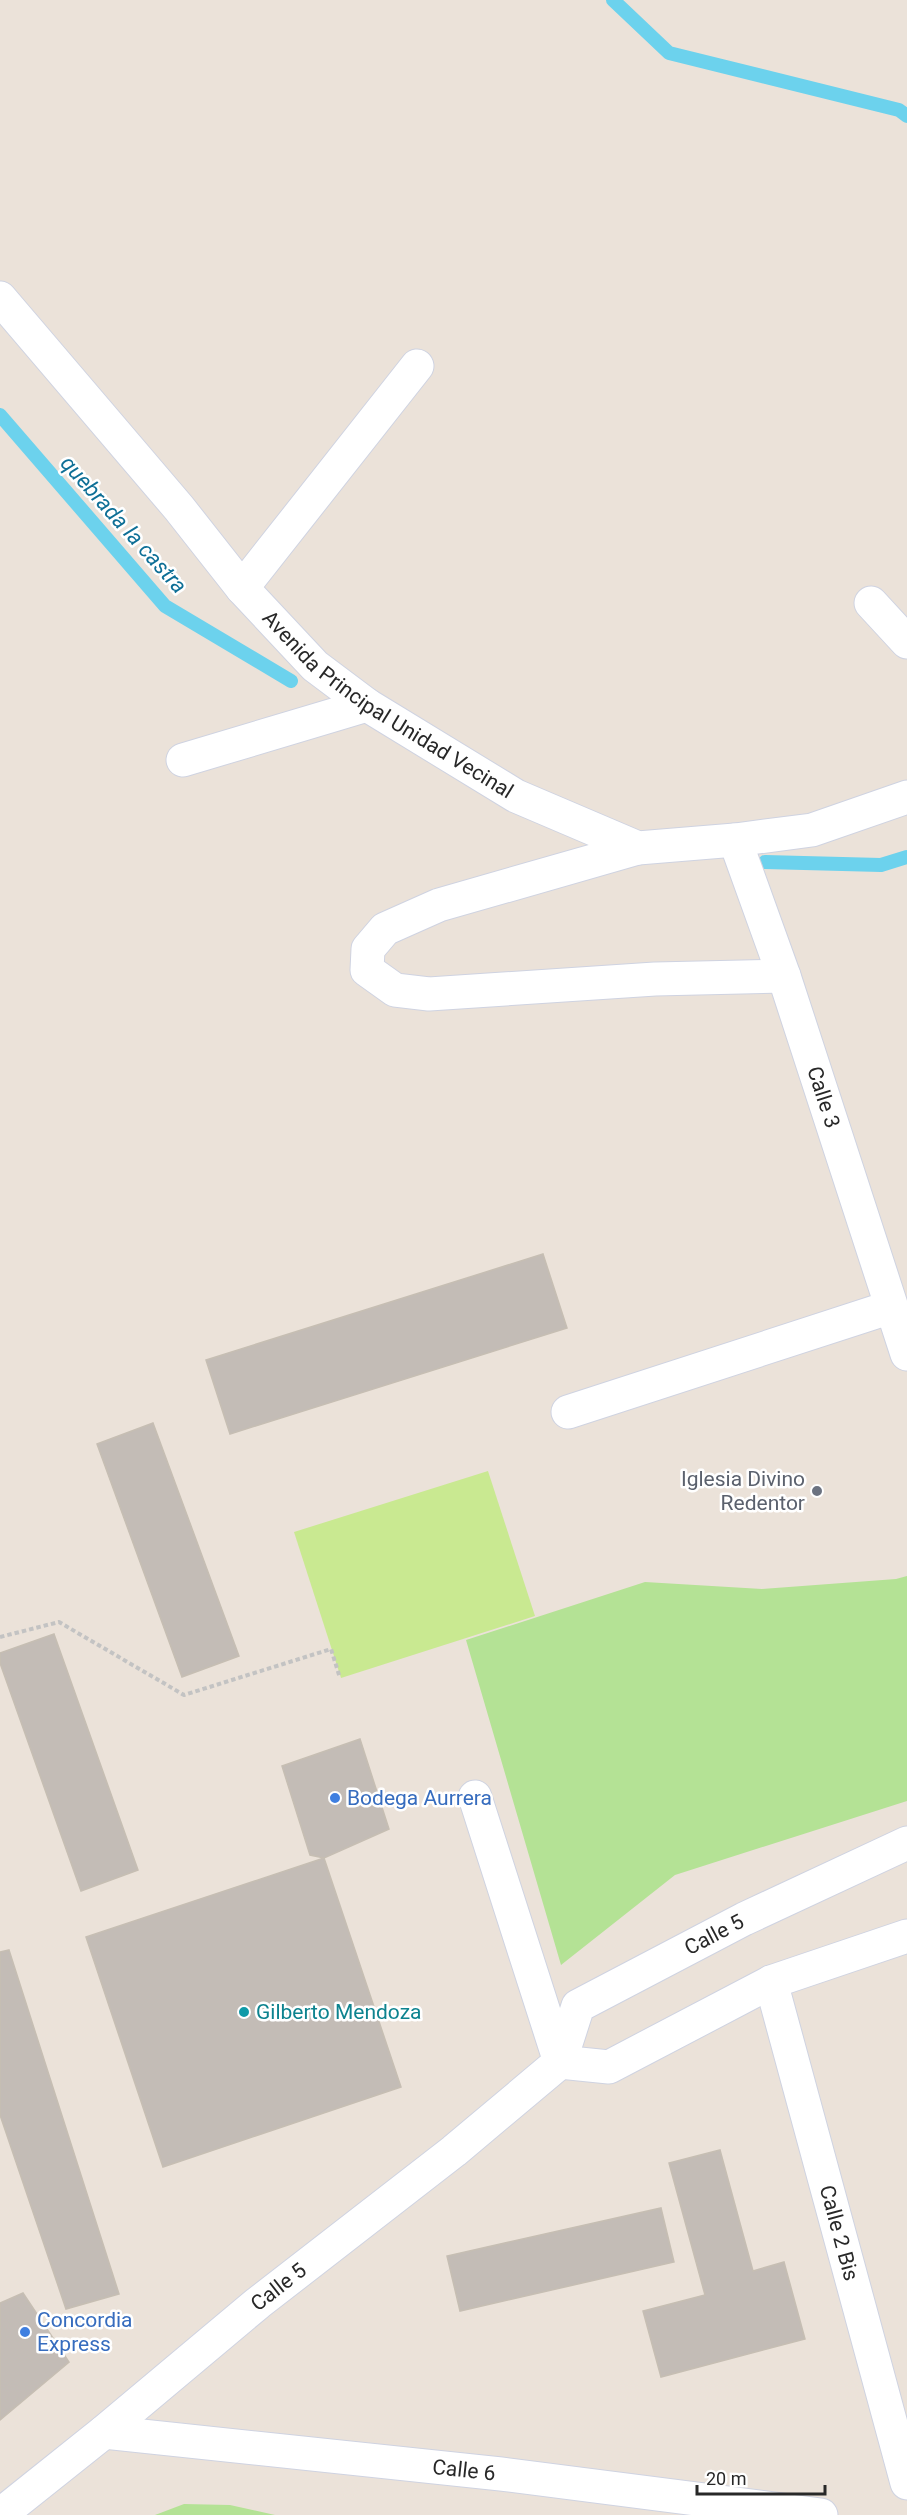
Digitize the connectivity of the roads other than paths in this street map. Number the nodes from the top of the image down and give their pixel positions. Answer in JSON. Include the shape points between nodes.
{"nodes":[{"id":1,"x":0,"y":298,"type":"edge"},
{"id":2,"x":417,"y":366,"type":"dead end"},
{"id":3,"x":242,"y":588,"type":"junction"},
{"id":4,"x":871,"y":603,"type":"dead end"},
{"id":5,"x":907,"y":642,"type":"edge"},
{"id":6,"x":367,"y":705,"type":"junction"},
{"id":7,"x":183,"y":760,"type":"dead end"},
{"id":8,"x":907,"y":797,"type":"edge"},
{"id":9,"x":735,"y":840,"type":"junction"},
{"id":10,"x":638,"y":848,"type":"junction"},
{"id":11,"x":784,"y":976,"type":"junction"},
{"id":12,"x":891,"y":1307,"type":"junction"},
{"id":13,"x":907,"y":1354,"type":"edge"},
{"id":14,"x":568,"y":1412,"type":"dead end"},
{"id":15,"x":476,"y":1797,"type":"dead end"},
{"id":16,"x":907,"y":1843,"type":"edge"},
{"id":17,"x":907,"y":1936,"type":"edge"},
{"id":18,"x":771,"y":1982,"type":"junction"},
{"id":19,"x":560,"y":2062,"type":"junction"},
{"id":20,"x":104,"y":2432,"type":"junction"},
{"id":21,"x":907,"y":2483,"type":"edge"},
{"id":22,"x":0,"y":2515,"type":"edge"},
{"id":23,"x":821,"y":2515,"type":"edge"}],
"edges":[{"from":1,"to":3,"type":"street","name":"Avenida Principal Unidad Vecinal"},
{"from":2,"to":3,"type":"street"},
{"from":3,"to":6,"type":"street","name":"Avenida Principal Unidad Vecinal","via":[[315,666]]},
{"from":4,"to":5,"type":"street"},
{"from":6,"to":7,"type":"street"},
{"from":6,"to":10,"type":"street","name":"Avenida Principal Unidad Vecinal","via":[[516,796]]},
{"from":8,"to":9,"type":"street","name":"Avenida Principal Unidad Vecinal","via":[[812,830]]},
{"from":9,"to":10,"type":"street","name":"Avenida Principal Unidad Vecinal"},
{"from":9,"to":11,"type":"street","name":"Calle 3"},
{"from":10,"to":11,"type":"street","via":[[439,905],[385,929],[368,949],[367,970],[395,990],[429,994],[655,979]]},
{"from":11,"to":12,"type":"street","name":"Calle 3"},
{"from":12,"to":13,"type":"street","name":"Calle 3"},
{"from":12,"to":14,"type":"street"},
{"from":15,"to":19,"type":"street"},
{"from":16,"to":19,"type":"street","name":"Calle 5","via":[[744,1919],[578,2006]]},
{"from":17,"to":18,"type":"street"},
{"from":18,"to":19,"type":"street","via":[[609,2067]]},
{"from":18,"to":21,"type":"street","name":"Calle 2 Bis"},
{"from":19,"to":20,"type":"street","name":"Calle 5","via":[[454,2151],[258,2303]]},
{"from":20,"to":22,"type":"street","name":"Calle 5"},
{"from":20,"to":23,"type":"street","name":"Calle 6","via":[[501,2474]]}]}
